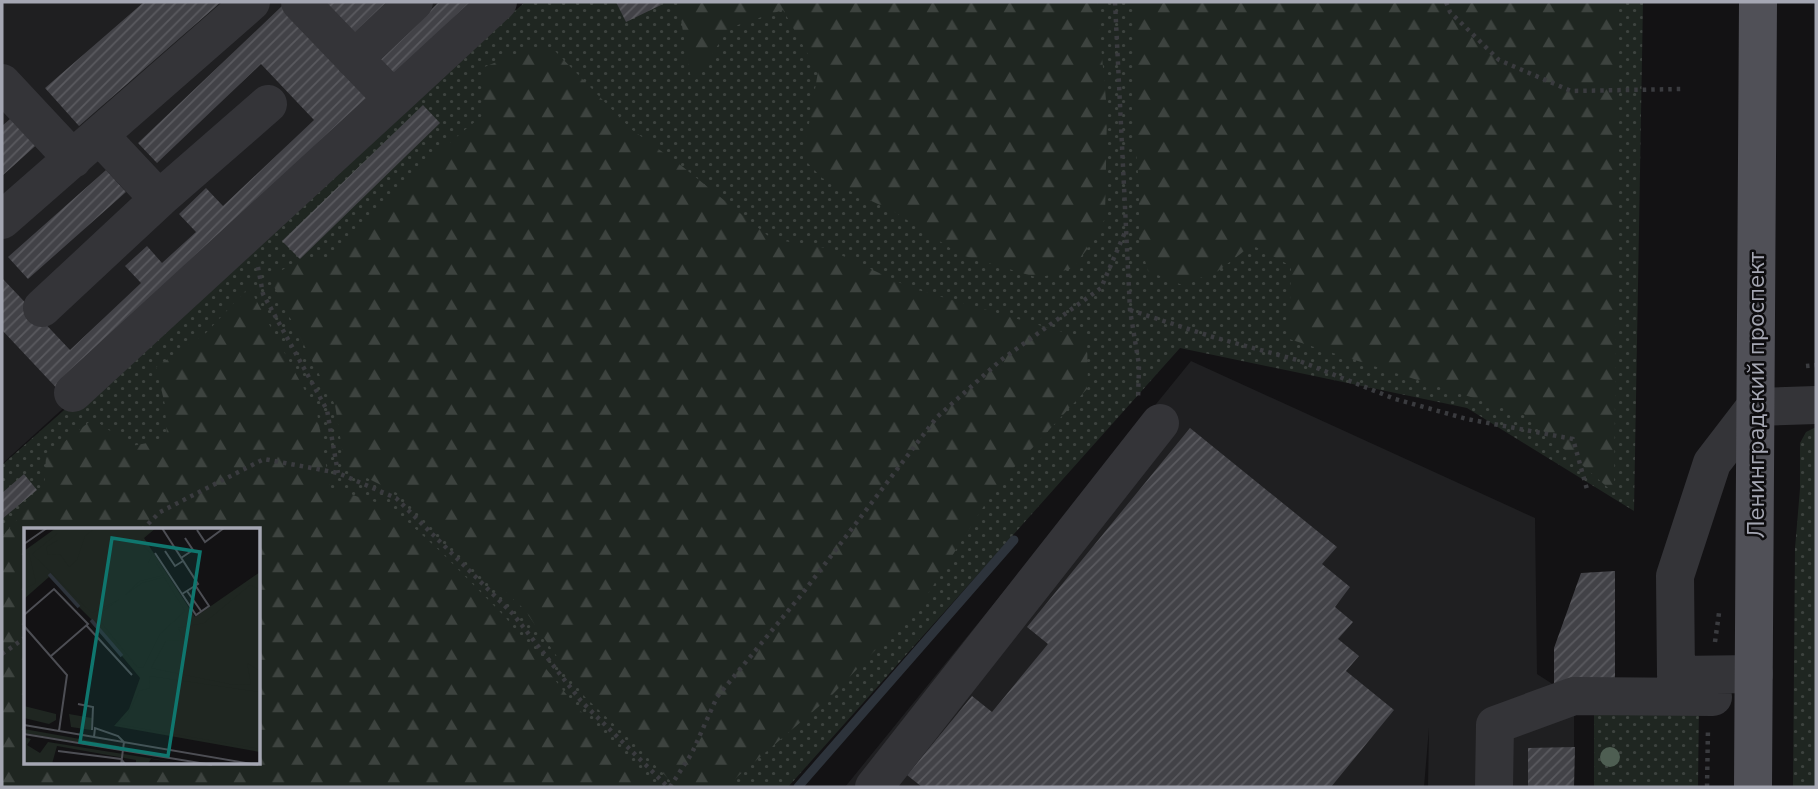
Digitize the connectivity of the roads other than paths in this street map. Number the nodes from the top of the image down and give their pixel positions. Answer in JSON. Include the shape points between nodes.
{"nodes":[{"id":1,"x":251,"y":2,"type":"edge"},
{"id":2,"x":300,"y":2,"type":"edge"},
{"id":3,"x":414,"y":2,"type":"edge"},
{"id":4,"x":498,"y":2,"type":"edge"},
{"id":5,"x":1758,"y":2,"type":"edge"},
{"id":6,"x":354,"y":58,"type":"junction"},
{"id":7,"x":2,"y":83,"type":"edge"},
{"id":8,"x":393,"y":99,"type":"junction"},
{"id":9,"x":268,"y":104,"type":"dead end"},
{"id":10,"x":86,"y":147,"type":"junction"},
{"id":11,"x":159,"y":200,"type":"junction"},
{"id":12,"x":2,"y":220,"type":"edge"},
{"id":13,"x":42,"y":308,"type":"dead end"},
{"id":14,"x":73,"y":393,"type":"dead end"},
{"id":15,"x":1816,"y":405,"type":"edge"},
{"id":16,"x":1755,"y":407,"type":"junction"},
{"id":17,"x":1149,"y":414,"type":"road end"},
{"id":18,"x":1709,"y":686,"type":"junction"},
{"id":19,"x":1754,"y":686,"type":"junction"},
{"id":20,"x":874,"y":787,"type":"edge"},
{"id":21,"x":1494,"y":787,"type":"edge"},
{"id":22,"x":1753,"y":787,"type":"edge"}],
"edges":[{"from":1,"to":10,"type":"street"},
{"from":2,"to":6,"type":"street"},
{"from":3,"to":6,"type":"street"},
{"from":4,"to":8,"type":"street"},
{"from":5,"to":16,"type":"main road","name":"Ленинградский проспект"},
{"from":6,"to":8,"type":"street"},
{"from":7,"to":10,"type":"street"},
{"from":8,"to":14,"type":"street"},
{"from":9,"to":11,"type":"street"},
{"from":10,"to":11,"type":"street"},
{"from":10,"to":12,"type":"street"},
{"from":11,"to":13,"type":"street"},
{"from":15,"to":16,"type":"street"},
{"from":16,"to":18,"type":"street","via":[[1712,463],[1675,576],[1676,675]]},
{"from":16,"to":19,"type":"main road","name":"Ленинградский проспект"},
{"from":17,"to":20,"type":"street"},
{"from":18,"to":19,"type":"street"},
{"from":18,"to":21,"type":"street","via":[[1574,696],[1495,725]]},
{"from":19,"to":22,"type":"main road","name":"Ленинградский проспект"}]}
